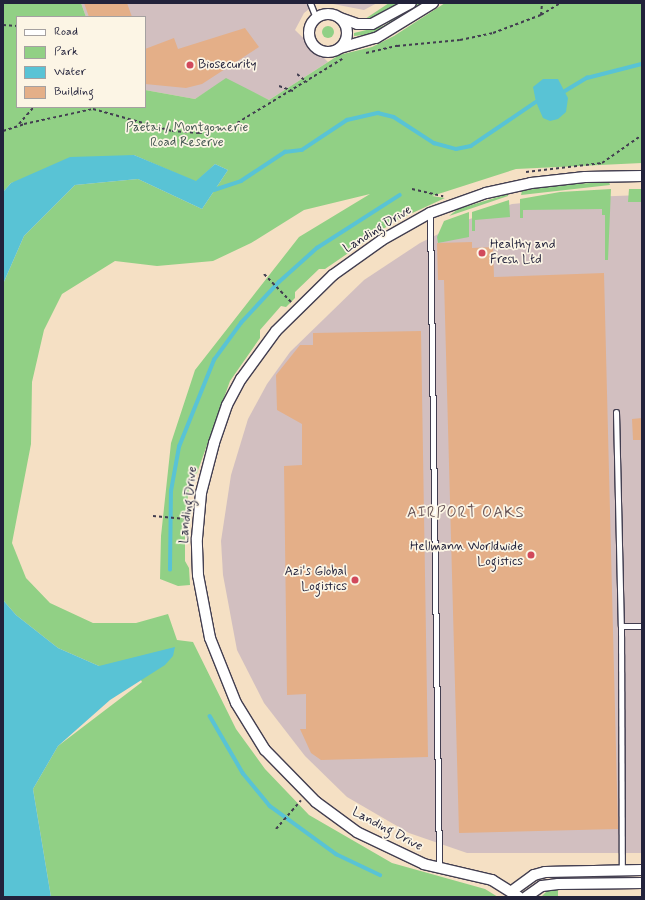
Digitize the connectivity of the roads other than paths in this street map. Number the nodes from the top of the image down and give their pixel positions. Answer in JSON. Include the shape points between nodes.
{"nodes":[{"id":1,"x":310,"y":3,"type":"edge"},
{"id":2,"x":410,"y":3,"type":"edge"},
{"id":3,"x":433,"y":3,"type":"edge"},
{"id":4,"x":316,"y":18,"type":"junction"},
{"id":5,"x":340,"y":18,"type":"junction"},
{"id":6,"x":340,"y":48,"type":"junction"},
{"id":7,"x":642,"y":176,"type":"edge"},
{"id":8,"x":430,"y":213,"type":"junction"},
{"id":9,"x":616,"y":412,"type":"dead end"},
{"id":10,"x":621,"y":626,"type":"junction"},
{"id":11,"x":642,"y":626,"type":"edge"},
{"id":12,"x":439,"y":868,"type":"junction"},
{"id":13,"x":622,"y":870,"type":"junction"},
{"id":14,"x":642,"y":870,"type":"edge"},
{"id":15,"x":642,"y":883,"type":"edge"},
{"id":16,"x":515,"y":894,"type":"edge"},
{"id":17,"x":526,"y":897,"type":"edge"}],
"edges":[{"from":1,"to":4,"type":"lane"},
{"from":2,"to":5,"type":"street","via":[[372,24],[357,24]]},
{"from":3,"to":6,"type":"street","via":[[376,38]]},
{"from":4,"to":5,"type":"street","via":[[328,14]]},
{"from":4,"to":6,"type":"street","via":[[308,33],[312,44],[326,52]]},
{"from":5,"to":6,"type":"street","via":[[347,33]]},
{"from":7,"to":8,"type":"street","name":"Landing Drive","via":[[585,177],[531,183],[486,193]]},
{"from":8,"to":12,"type":"lane"},
{"from":8,"to":12,"type":"street","name":"Landing Drive","via":[[382,240],[333,275],[276,331],[241,379],[227,405],[208,462],[201,493],[197,538],[199,582],[210,638],[236,703],[265,750],[316,802],[357,832],[412,859]]},
{"from":9,"to":10,"type":"lane"},
{"from":10,"to":11,"type":"lane"},
{"from":10,"to":13,"type":"lane"},
{"from":12,"to":16,"type":"street","name":"Landing Drive","via":[[492,880]]},
{"from":13,"to":14,"type":"street"},
{"from":13,"to":16,"type":"street","via":[[545,872],[534,875]]},
{"from":15,"to":17,"type":"street","via":[[558,884],[542,886]]}]}
